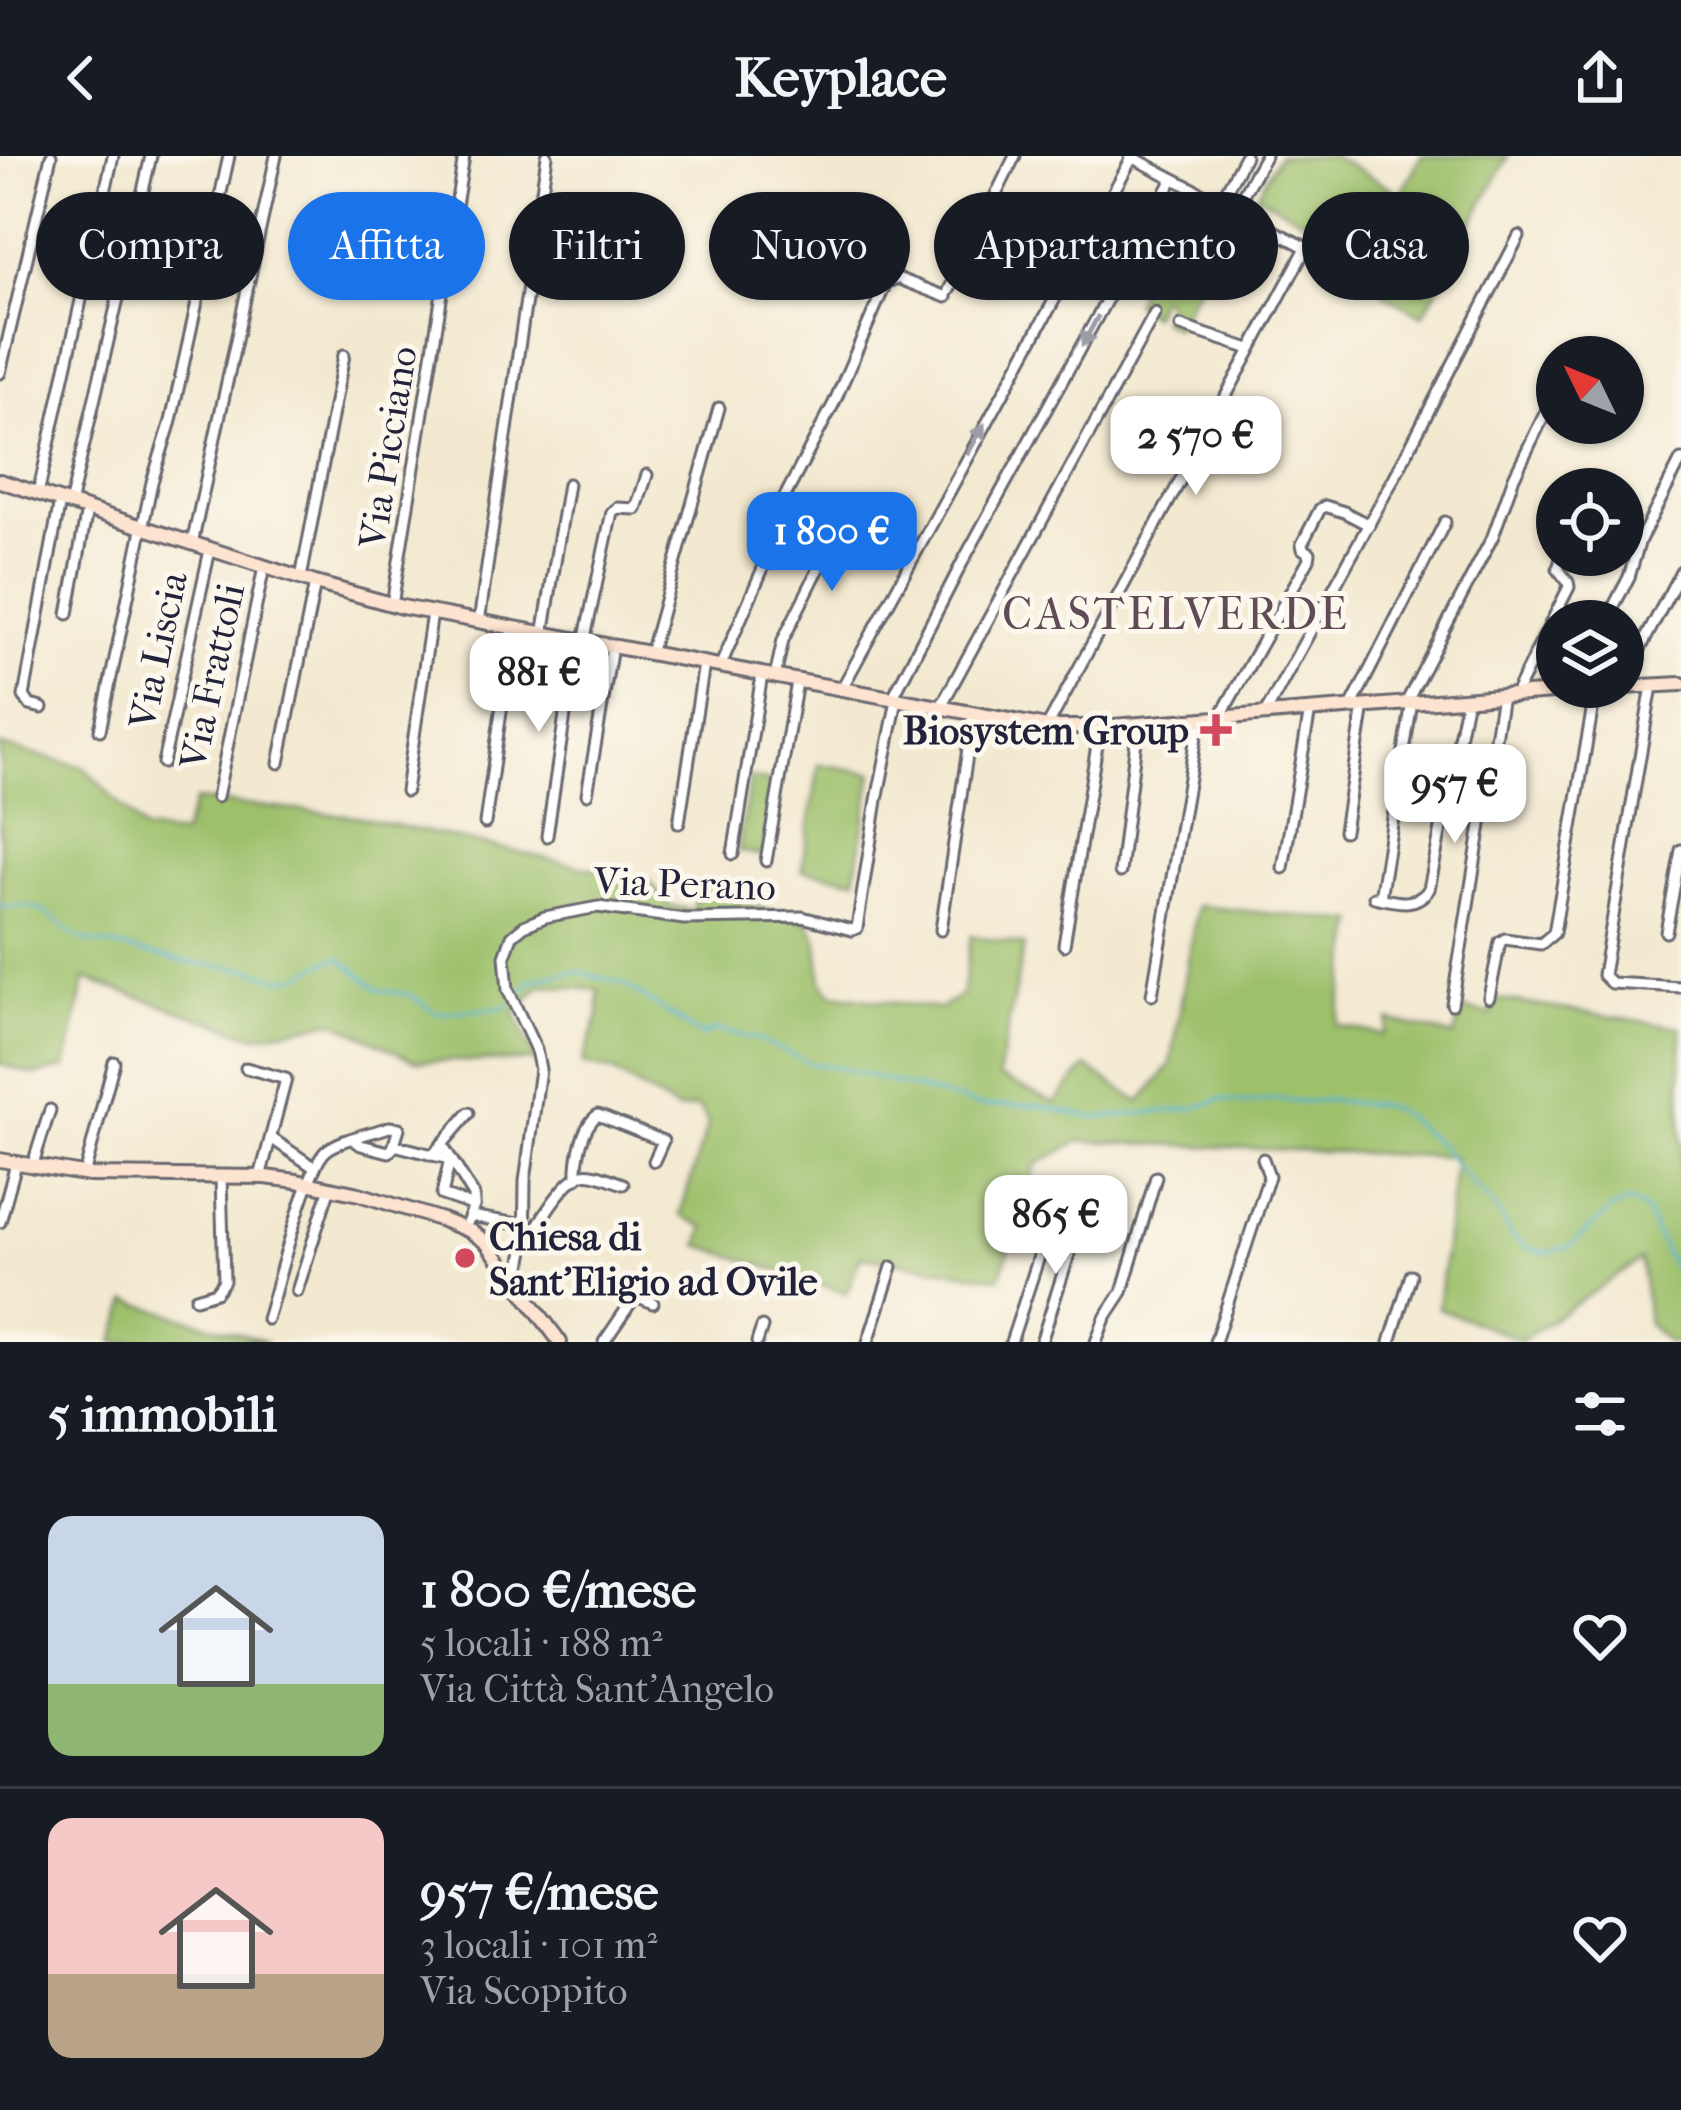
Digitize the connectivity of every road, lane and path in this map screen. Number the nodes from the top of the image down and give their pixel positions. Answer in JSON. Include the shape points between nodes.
{"nodes":[{"id":1,"x":52,"y":156,"type":"edge"},
{"id":2,"x":113,"y":156,"type":"edge"},
{"id":3,"x":151,"y":156,"type":"edge"},
{"id":4,"x":229,"y":156,"type":"edge"},
{"id":5,"x":276,"y":156,"type":"edge"},
{"id":6,"x":464,"y":156,"type":"edge"},
{"id":7,"x":547,"y":156,"type":"edge"},
{"id":8,"x":1015,"y":156,"type":"edge"},
{"id":9,"x":1131,"y":156,"type":"edge"},
{"id":10,"x":1245,"y":156,"type":"edge"},
{"id":11,"x":1264,"y":156,"type":"edge"},
{"id":12,"x":1173,"y":179,"type":"junction"},
{"id":13,"x":1207,"y":192,"type":"edge"},
{"id":14,"x":1225,"y":192,"type":"edge"},
{"id":15,"x":1245,"y":192,"type":"edge"},
{"id":16,"x":1519,"y":236,"type":"dead end"},
{"id":17,"x":1302,"y":255,"type":"edge"},
{"id":18,"x":1155,"y":313,"type":"dead end"},
{"id":19,"x":1181,"y":326,"type":"dead end"},
{"id":20,"x":1250,"y":349,"type":"junction"},
{"id":21,"x":344,"y":355,"type":"dead end"},
{"id":22,"x":0,"y":373,"type":"edge"},
{"id":23,"x":718,"y":408,"type":"dead end"},
{"id":24,"x":1536,"y":432,"type":"edge"},
{"id":25,"x":1681,"y":460,"type":"edge"},
{"id":26,"x":647,"y":475,"type":"dead end"},
{"id":27,"x":0,"y":481,"type":"edge"},
{"id":28,"x":568,"y":484,"type":"dead end"},
{"id":29,"x":38,"y":494,"type":"junction"},
{"id":30,"x":65,"y":503,"type":"junction"},
{"id":31,"x":87,"y":510,"type":"junction"},
{"id":32,"x":778,"y":511,"type":"junction"},
{"id":33,"x":1445,"y":522,"type":"dead end"},
{"id":34,"x":1369,"y":525,"type":"junction"},
{"id":35,"x":840,"y":526,"type":"junction"},
{"id":36,"x":897,"y":526,"type":"dead end"},
{"id":37,"x":144,"y":528,"type":"junction"},
{"id":38,"x":192,"y":544,"type":"junction"},
{"id":39,"x":210,"y":550,"type":"junction"},
{"id":40,"x":264,"y":567,"type":"junction"},
{"id":41,"x":1681,"y":571,"type":"edge"},
{"id":42,"x":1563,"y":576,"type":"edge"},
{"id":43,"x":308,"y":581,"type":"junction"},
{"id":44,"x":1617,"y":600,"type":"edge"},
{"id":45,"x":392,"y":604,"type":"junction"},
{"id":46,"x":432,"y":613,"type":"junction"},
{"id":47,"x":68,"y":614,"type":"dead end"},
{"id":48,"x":479,"y":622,"type":"junction"},
{"id":49,"x":513,"y":628,"type":"junction"},
{"id":50,"x":544,"y":634,"type":"junction"},
{"id":51,"x":580,"y":641,"type":"junction"},
{"id":52,"x":1644,"y":641,"type":"edge"},
{"id":53,"x":612,"y":647,"type":"junction"},
{"id":54,"x":650,"y":654,"type":"junction"},
{"id":55,"x":704,"y":664,"type":"junction"},
{"id":56,"x":720,"y":667,"type":"junction"},
{"id":57,"x":769,"y":676,"type":"junction"},
{"id":58,"x":797,"y":682,"type":"junction"},
{"id":59,"x":1681,"y":684,"type":"edge"},
{"id":60,"x":1644,"y":686,"type":"edge"},
{"id":61,"x":1652,"y":686,"type":"junction"},
{"id":62,"x":841,"y":690,"type":"junction"},
{"id":63,"x":1536,"y":692,"type":"edge"},
{"id":64,"x":1508,"y":695,"type":"junction"},
{"id":65,"x":1467,"y":698,"type":"junction"},
{"id":66,"x":894,"y":700,"type":"junction"},
{"id":67,"x":1409,"y":702,"type":"junction"},
{"id":68,"x":1357,"y":706,"type":"junction"},
{"id":69,"x":42,"y":708,"type":"dead end"},
{"id":70,"x":940,"y":708,"type":"junction"},
{"id":71,"x":1593,"y":708,"type":"edge"},
{"id":72,"x":1310,"y":710,"type":"junction"},
{"id":73,"x":1264,"y":714,"type":"junction"},
{"id":74,"x":974,"y":715,"type":"junction"},
{"id":75,"x":1220,"y":717,"type":"junction"},
{"id":76,"x":1199,"y":719,"type":"junction"},
{"id":77,"x":1138,"y":724,"type":"junction"},
{"id":78,"x":1100,"y":727,"type":"junction"},
{"id":79,"x":1047,"y":728,"type":"junction"},
{"id":80,"x":100,"y":730,"type":"dead end"},
{"id":81,"x":164,"y":763,"type":"dead end"},
{"id":82,"x":279,"y":763,"type":"dead end"},
{"id":83,"x":406,"y":791,"type":"dead end"},
{"id":84,"x":587,"y":794,"type":"dead end"},
{"id":85,"x":217,"y":797,"type":"dead end"},
{"id":86,"x":485,"y":823,"type":"dead end"},
{"id":87,"x":679,"y":823,"type":"dead end"},
{"id":88,"x":1344,"y":831,"type":"dead end"},
{"id":89,"x":547,"y":836,"type":"dead end"},
{"id":90,"x":1681,"y":850,"type":"edge"},
{"id":91,"x":733,"y":854,"type":"dead end"},
{"id":92,"x":766,"y":861,"type":"dead end"},
{"id":93,"x":1283,"y":868,"type":"dead end"},
{"id":94,"x":1120,"y":872,"type":"dead end"},
{"id":95,"x":940,"y":930,"type":"dead end"},
{"id":96,"x":1666,"y":932,"type":"dead end"},
{"id":97,"x":1064,"y":945,"type":"dead end"},
{"id":98,"x":1681,"y":988,"type":"edge"},
{"id":99,"x":1152,"y":994,"type":"dead end"},
{"id":100,"x":1489,"y":998,"type":"dead end"},
{"id":101,"x":1452,"y":1004,"type":"dead end"},
{"id":102,"x":114,"y":1062,"type":"dead end"},
{"id":103,"x":245,"y":1068,"type":"dead end"},
{"id":104,"x":50,"y":1110,"type":"dead end"},
{"id":105,"x":469,"y":1114,"type":"dead end"},
{"id":106,"x":669,"y":1126,"type":"dead end"},
{"id":107,"x":271,"y":1138,"type":"junction"},
{"id":108,"x":354,"y":1140,"type":"junction"},
{"id":109,"x":663,"y":1141,"type":"junction"},
{"id":110,"x":442,"y":1144,"type":"junction"},
{"id":111,"x":394,"y":1145,"type":"junction"},
{"id":112,"x":433,"y":1155,"type":"junction"},
{"id":113,"x":450,"y":1159,"type":"junction"},
{"id":114,"x":1263,"y":1159,"type":"dead end"},
{"id":115,"x":0,"y":1160,"type":"edge"},
{"id":116,"x":654,"y":1161,"type":"dead end"},
{"id":117,"x":16,"y":1164,"type":"junction"},
{"id":118,"x":32,"y":1167,"type":"junction"},
{"id":119,"x":315,"y":1168,"type":"junction"},
{"id":120,"x":84,"y":1175,"type":"junction"},
{"id":121,"x":220,"y":1177,"type":"junction"},
{"id":122,"x":260,"y":1177,"type":"junction"},
{"id":123,"x":1156,"y":1177,"type":"dead end"},
{"id":124,"x":577,"y":1178,"type":"junction"},
{"id":125,"x":309,"y":1183,"type":"junction"},
{"id":126,"x":623,"y":1184,"type":"dead end"},
{"id":127,"x":329,"y":1187,"type":"junction"},
{"id":128,"x":1058,"y":1199,"type":"dead end"},
{"id":129,"x":1083,"y":1211,"type":"dead end"},
{"id":130,"x":470,"y":1217,"type":"junction"},
{"id":131,"x":0,"y":1222,"type":"edge"},
{"id":132,"x":524,"y":1225,"type":"junction"},
{"id":133,"x":524,"y":1250,"type":"junction"},
{"id":134,"x":892,"y":1267,"type":"dead end"},
{"id":135,"x":1411,"y":1275,"type":"dead end"},
{"id":136,"x":518,"y":1282,"type":"junction"},
{"id":137,"x":297,"y":1292,"type":"dead end"},
{"id":138,"x":196,"y":1298,"type":"dead end"},
{"id":139,"x":653,"y":1303,"type":"dead end"},
{"id":140,"x":267,"y":1319,"type":"dead end"},
{"id":141,"x":762,"y":1327,"type":"dead end"},
{"id":142,"x":560,"y":1342,"type":"edge"},
{"id":143,"x":604,"y":1342,"type":"edge"},
{"id":144,"x":757,"y":1342,"type":"edge"},
{"id":145,"x":868,"y":1342,"type":"edge"},
{"id":146,"x":1011,"y":1342,"type":"edge"},
{"id":147,"x":1041,"y":1342,"type":"edge"},
{"id":148,"x":1096,"y":1342,"type":"edge"},
{"id":149,"x":1215,"y":1342,"type":"edge"},
{"id":150,"x":1390,"y":1342,"type":"edge"}],
"edges":[{"from":1,"to":22,"type":"street"},
{"from":2,"to":29,"type":"street"},
{"from":3,"to":30,"type":"street"},
{"from":4,"to":37,"type":"street"},
{"from":5,"to":38,"type":"street"},
{"from":6,"to":45,"type":"street","name":"Via Picciano"},
{"from":7,"to":48,"type":"street"},
{"from":8,"to":32,"type":"street","via":[[948,294],[888,281]]},
{"from":9,"to":12,"type":"street"},
{"from":62,"to":9,"type":"street","one_way":true},
{"from":10,"to":14,"type":"street"},
{"from":11,"to":15,"type":"street"},
{"from":12,"to":13,"type":"street"},
{"from":12,"to":66,"type":"street","one_way":true},
{"from":16,"to":34,"type":"street"},
{"from":17,"to":20,"type":"street"},
{"from":18,"to":70,"type":"street"},
{"from":19,"to":20,"type":"street"},
{"from":20,"to":79,"type":"street"},
{"from":21,"to":43,"type":"street"},
{"from":23,"to":54,"type":"street"},
{"from":24,"to":67,"type":"street"},
{"from":25,"to":44,"type":"street"},
{"from":26,"to":51,"type":"street","via":[[636,509],[612,512]]},
{"from":27,"to":29,"type":"street"},
{"from":28,"to":50,"type":"street"},
{"from":29,"to":30,"type":"street"},
{"from":30,"to":31,"type":"street"},
{"from":30,"to":69,"type":"street","via":[[24,696]]},
{"from":31,"to":37,"type":"street"},
{"from":31,"to":47,"type":"street"},
{"from":32,"to":35,"type":"street"},
{"from":32,"to":56,"type":"street","via":[[766,562]]},
{"from":33,"to":68,"type":"street"},
{"from":34,"to":73,"type":"street"},
{"from":34,"to":75,"type":"street","via":[[1320,509],[1301,546],[1310,559]]},
{"from":35,"to":36,"type":"street","via":[[848,519]]},
{"from":35,"to":57,"type":"street"},
{"from":37,"to":38,"type":"street"},
{"from":37,"to":80,"type":"street"},
{"from":38,"to":39,"type":"street"},
{"from":39,"to":40,"type":"street"},
{"from":39,"to":81,"type":"street","name":"Via Liscia"},
{"from":40,"to":43,"type":"street"},
{"from":40,"to":85,"type":"street","name":"Via Frattoli"},
{"from":41,"to":52,"type":"street"},
{"from":42,"to":64,"type":"street","via":[[1569,587]]},
{"from":43,"to":45,"type":"street"},
{"from":43,"to":82,"type":"street"},
{"from":45,"to":46,"type":"street"},
{"from":46,"to":48,"type":"street"},
{"from":46,"to":83,"type":"street"},
{"from":48,"to":49,"type":"street"},
{"from":49,"to":50,"type":"street"},
{"from":49,"to":86,"type":"street"},
{"from":50,"to":51,"type":"street"},
{"from":51,"to":53,"type":"street"},
{"from":51,"to":89,"type":"street"},
{"from":53,"to":54,"type":"street"},
{"from":53,"to":84,"type":"street"},
{"from":54,"to":55,"type":"street"},
{"from":55,"to":56,"type":"street"},
{"from":55,"to":87,"type":"street"},
{"from":56,"to":57,"type":"street"},
{"from":57,"to":58,"type":"street"},
{"from":57,"to":91,"type":"street"},
{"from":58,"to":62,"type":"street"},
{"from":58,"to":92,"type":"street"},
{"from":59,"to":61,"type":"street"},
{"from":60,"to":61,"type":"street"},
{"from":61,"to":98,"type":"street","via":[[1603,973],[1611,983]]},
{"from":62,"to":66,"type":"street"},
{"from":63,"to":64,"type":"street"},
{"from":64,"to":65,"type":"street"},
{"from":64,"to":101,"type":"street"},
{"from":65,"to":67,"type":"street"},
{"from":65,"to":67,"type":"street","via":[[1436,868],[1424,896],[1408,903],[1377,898]]},
{"from":66,"to":70,"type":"street"},
{"from":66,"to":132,"type":"street","name":"Via Perano","via":[[858,927],[799,916],[684,920],[601,907],[527,924],[510,938],[505,964],[513,1002],[540,1066]]},
{"from":67,"to":68,"type":"street"},
{"from":68,"to":72,"type":"street"},
{"from":68,"to":88,"type":"street"},
{"from":70,"to":74,"type":"street"},
{"from":71,"to":100,"type":"street","via":[[1553,935],[1539,944],[1500,941]]},
{"from":72,"to":73,"type":"street"},
{"from":72,"to":93,"type":"street"},
{"from":73,"to":75,"type":"street"},
{"from":74,"to":79,"type":"street"},
{"from":74,"to":95,"type":"street"},
{"from":75,"to":76,"type":"street"},
{"from":76,"to":77,"type":"street"},
{"from":76,"to":99,"type":"street"},
{"from":77,"to":78,"type":"street"},
{"from":77,"to":94,"type":"street"},
{"from":78,"to":79,"type":"street"},
{"from":78,"to":97,"type":"street"},
{"from":90,"to":96,"type":"street"},
{"from":102,"to":120,"type":"street"},
{"from":103,"to":107,"type":"street","via":[[286,1079]]},
{"from":104,"to":118,"type":"street"},
{"from":105,"to":110,"type":"street"},
{"from":106,"to":109,"type":"street"},
{"from":107,"to":119,"type":"street"},
{"from":107,"to":122,"type":"street"},
{"from":108,"to":111,"type":"street","via":[[385,1152]]},
{"from":108,"to":111,"type":"street","via":[[394,1126]]},
{"from":108,"to":119,"type":"street","via":[[327,1150]]},
{"from":109,"to":116,"type":"street"},
{"from":109,"to":124,"type":"street","via":[[595,1115]]},
{"from":110,"to":112,"type":"street"},
{"from":110,"to":113,"type":"street"},
{"from":111,"to":112,"type":"street"},
{"from":112,"to":113,"type":"street"},
{"from":113,"to":130,"type":"street","via":[[472,1191]]},
{"from":113,"to":130,"type":"street","via":[[442,1195]]},
{"from":114,"to":149,"type":"street","via":[[1268,1178]]},
{"from":115,"to":117,"type":"street"},
{"from":117,"to":118,"type":"street"},
{"from":117,"to":131,"type":"street"},
{"from":118,"to":120,"type":"street"},
{"from":119,"to":125,"type":"street"},
{"from":120,"to":121,"type":"street"},
{"from":121,"to":122,"type":"street"},
{"from":121,"to":138,"type":"street","via":[[224,1281]]},
{"from":122,"to":125,"type":"street"},
{"from":123,"to":148,"type":"street","via":[[1124,1287]]},
{"from":124,"to":126,"type":"street","via":[[587,1173]]},
{"from":124,"to":133,"type":"street","via":[[545,1211]]},
{"from":125,"to":127,"type":"street"},
{"from":125,"to":140,"type":"street"},
{"from":127,"to":130,"type":"street"},
{"from":127,"to":137,"type":"street"},
{"from":128,"to":146,"type":"street"},
{"from":129,"to":147,"type":"street"},
{"from":130,"to":132,"type":"street"},
{"from":130,"to":136,"type":"street"},
{"from":132,"to":133,"type":"street","name":"Via Perano"},
{"from":133,"to":136,"type":"street","name":"Via Perano"},
{"from":134,"to":145,"type":"street"},
{"from":135,"to":150,"type":"street"},
{"from":136,"to":142,"type":"street"},
{"from":139,"to":143,"type":"street","via":[[634,1298]]},
{"from":141,"to":144,"type":"street"}]}
